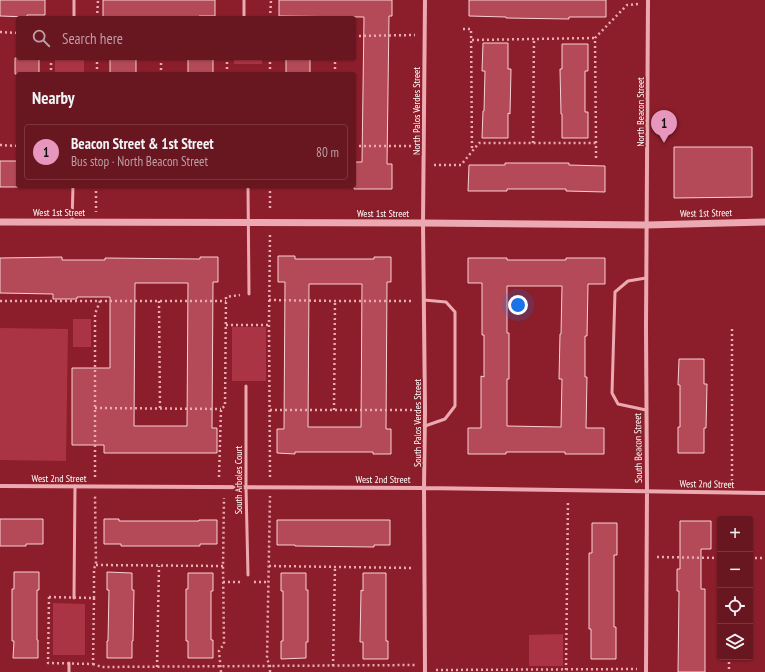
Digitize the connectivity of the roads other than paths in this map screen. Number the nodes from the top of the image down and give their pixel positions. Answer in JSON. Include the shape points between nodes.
{"nodes":[{"id":1,"x":74,"y":0,"type":"edge"},
{"id":2,"x":244,"y":0,"type":"edge"},
{"id":3,"x":425,"y":0,"type":"edge"},
{"id":4,"x":648,"y":2,"type":"edge"},
{"id":5,"x":74,"y":16,"type":"edge"},
{"id":6,"x":244,"y":16,"type":"edge"},
{"id":7,"x":73,"y":188,"type":"edge"},
{"id":8,"x":248,"y":188,"type":"edge"},
{"id":9,"x":0,"y":222,"type":"edge"},
{"id":10,"x":248,"y":222,"type":"junction"},
{"id":11,"x":765,"y":222,"type":"edge"},
{"id":12,"x":72,"y":223,"type":"junction"},
{"id":13,"x":423,"y":223,"type":"junction"},
{"id":14,"x":647,"y":225,"type":"junction"},
{"id":15,"x":646,"y":278,"type":"junction"},
{"id":16,"x":248,"y":294,"type":"road end"},
{"id":17,"x":424,"y":300,"type":"junction"},
{"id":18,"x":246,"y":386,"type":"dead end"},
{"id":19,"x":646,"y":410,"type":"junction"},
{"id":20,"x":425,"y":426,"type":"junction"},
{"id":21,"x":0,"y":486,"type":"edge"},
{"id":22,"x":75,"y":486,"type":"junction"},
{"id":23,"x":246,"y":487,"type":"junction"},
{"id":24,"x":424,"y":488,"type":"junction"},
{"id":25,"x":647,"y":491,"type":"junction"},
{"id":26,"x":765,"y":493,"type":"edge"},
{"id":27,"x":248,"y":575,"type":"dead end"},
{"id":28,"x":74,"y":598,"type":"road end"},
{"id":29,"x":69,"y":663,"type":"road end"},
{"id":30,"x":425,"y":669,"type":"edge"},
{"id":31,"x":646,"y":671,"type":"edge"},
{"id":32,"x":69,"y":672,"type":"edge"}],
"edges":[{"from":1,"to":5,"type":"lane"},
{"from":2,"to":6,"type":"lane"},
{"from":3,"to":13,"type":"street","name":"North Palos Verdes Street"},
{"from":4,"to":14,"type":"street","name":"North Beacon Street"},
{"from":7,"to":12,"type":"lane"},
{"from":8,"to":10,"type":"lane"},
{"from":9,"to":12,"type":"street","name":"West 1st Street"},
{"from":10,"to":12,"type":"street","name":"West 1st Street"},
{"from":10,"to":13,"type":"street","name":"West 1st Street"},
{"from":10,"to":16,"type":"lane"},
{"from":11,"to":14,"type":"street","name":"West 1st Street"},
{"from":13,"to":14,"type":"street","name":"West 1st Street"},
{"from":13,"to":17,"type":"street","name":"South Palos Verdes Street"},
{"from":14,"to":15,"type":"street","name":"South Beacon Street"},
{"from":15,"to":19,"type":"street","name":"South Beacon Street"},
{"from":15,"to":19,"type":"lane","via":[[628,281],[615,292],[612,393],[618,404]]},
{"from":17,"to":20,"type":"street","name":"South Palos Verdes Street"},
{"from":17,"to":20,"type":"lane","via":[[446,302],[455,312],[455,406],[445,419]]},
{"from":18,"to":23,"type":"lane","name":"South Arboles Court"},
{"from":19,"to":25,"type":"street","name":"South Beacon Street"},
{"from":20,"to":24,"type":"street","name":"South Palos Verdes Street"},
{"from":21,"to":22,"type":"street","name":"West 2nd Street"},
{"from":22,"to":23,"type":"street","name":"West 2nd Street"},
{"from":22,"to":28,"type":"lane"},
{"from":23,"to":24,"type":"street","name":"West 2nd Street"},
{"from":23,"to":27,"type":"lane","name":"South Arboles Court"},
{"from":24,"to":25,"type":"street","name":"West 2nd Street"},
{"from":24,"to":30,"type":"street","name":"South Palos Verdes Street"},
{"from":25,"to":26,"type":"street","name":"West 2nd Street"},
{"from":25,"to":31,"type":"street","name":"South Beacon Street"},
{"from":29,"to":32,"type":"lane"}]}
